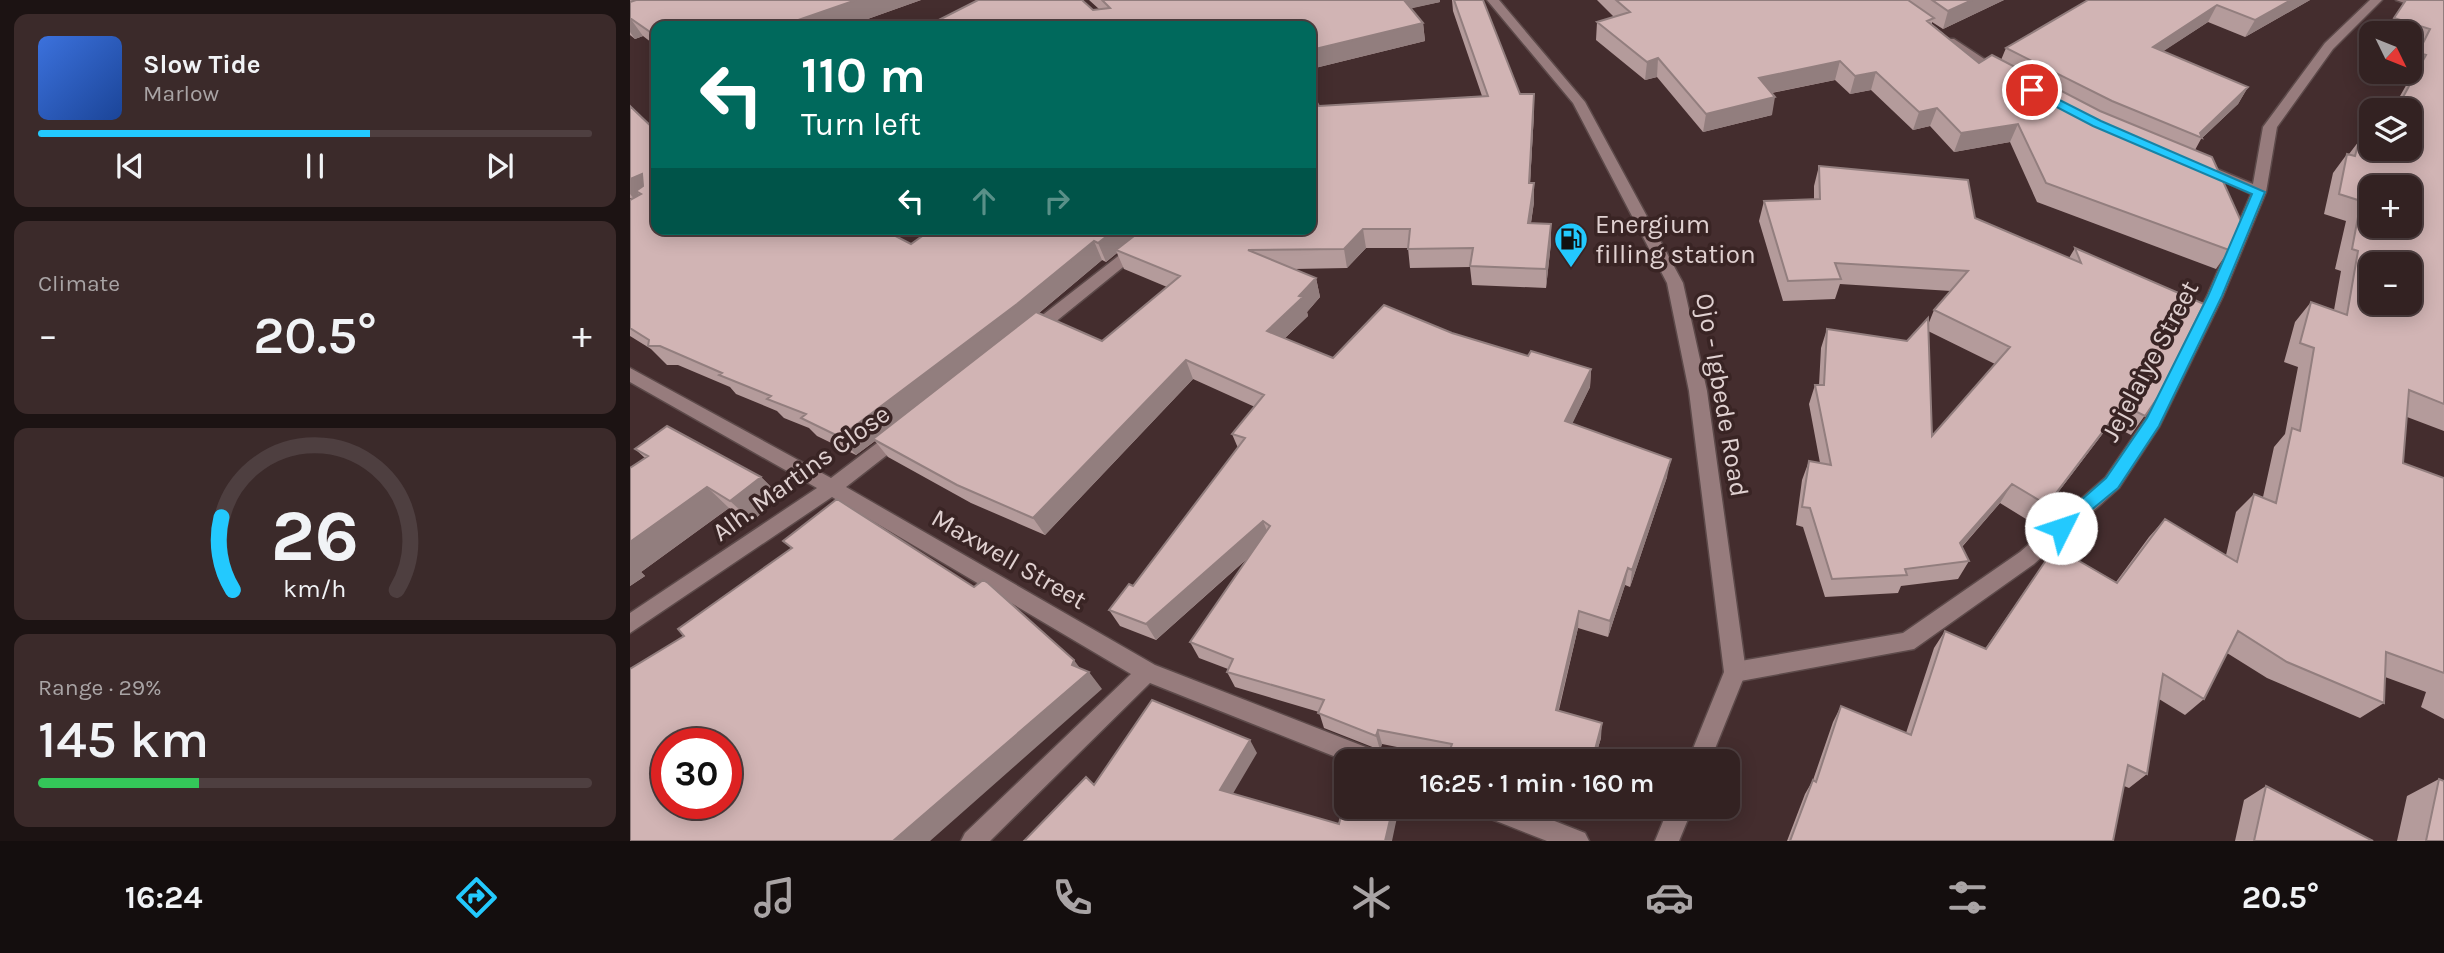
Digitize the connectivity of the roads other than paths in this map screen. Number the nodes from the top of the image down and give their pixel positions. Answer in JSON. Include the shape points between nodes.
{"nodes":[{"id":1,"x":1493,"y":0,"type":"edge"},
{"id":2,"x":2376,"y":0,"type":"edge"},
{"id":3,"x":2402,"y":0,"type":"edge"},
{"id":4,"x":2444,"y":14,"type":"edge"},
{"id":5,"x":1943,"y":37,"type":"edge"},
{"id":6,"x":2012,"y":80,"type":"edge"},
{"id":7,"x":2184,"y":160,"type":"edge"},
{"id":8,"x":2259,"y":192,"type":"junction"},
{"id":9,"x":1156,"y":235,"type":"edge"},
{"id":10,"x":1014,"y":346,"type":"edge"},
{"id":11,"x":630,"y":374,"type":"edge"},
{"id":12,"x":918,"y":421,"type":"edge"},
{"id":13,"x":832,"y":488,"type":"junction"},
{"id":14,"x":630,"y":624,"type":"edge"},
{"id":15,"x":1735,"y":672,"type":"junction"},
{"id":16,"x":1147,"y":673,"type":"junction"},
{"id":17,"x":1342,"y":749,"type":"edge"},
{"id":18,"x":1704,"y":749,"type":"edge"},
{"id":19,"x":1520,"y":819,"type":"edge"},
{"id":20,"x":1676,"y":819,"type":"edge"},
{"id":21,"x":973,"y":841,"type":"edge"},
{"id":22,"x":1577,"y":841,"type":"edge"},
{"id":23,"x":1667,"y":841,"type":"edge"}],
"edges":[{"from":1,"to":15,"type":"street","name":"Ojo - Igbede Road","via":[[1578,102],[1675,283],[1698,391]]},
{"from":2,"to":8,"type":"street","name":"Jejelaiye Street","via":[[2329,46],[2270,127]]},
{"from":3,"to":4,"type":"street"},
{"from":5,"to":6,"type":"street"},
{"from":7,"to":8,"type":"street"},
{"from":8,"to":15,"type":"street","name":"Jejelaiye Street","via":[[2159,410],[2112,483],[2027,558],[1907,642]]},
{"from":9,"to":10,"type":"street"},
{"from":11,"to":13,"type":"street","name":"Maxwell Street"},
{"from":12,"to":13,"type":"street","name":"Alh. Martins Close"},
{"from":13,"to":14,"type":"street","name":"Alh. Martins Close"},
{"from":13,"to":16,"type":"street","name":"Maxwell Street"},
{"from":15,"to":18,"type":"street","name":"Ojo - Igbede Road"},
{"from":16,"to":17,"type":"street","name":"Maxwell Street"},
{"from":16,"to":21,"type":"street"},
{"from":19,"to":22,"type":"street"},
{"from":20,"to":23,"type":"street"}]}
